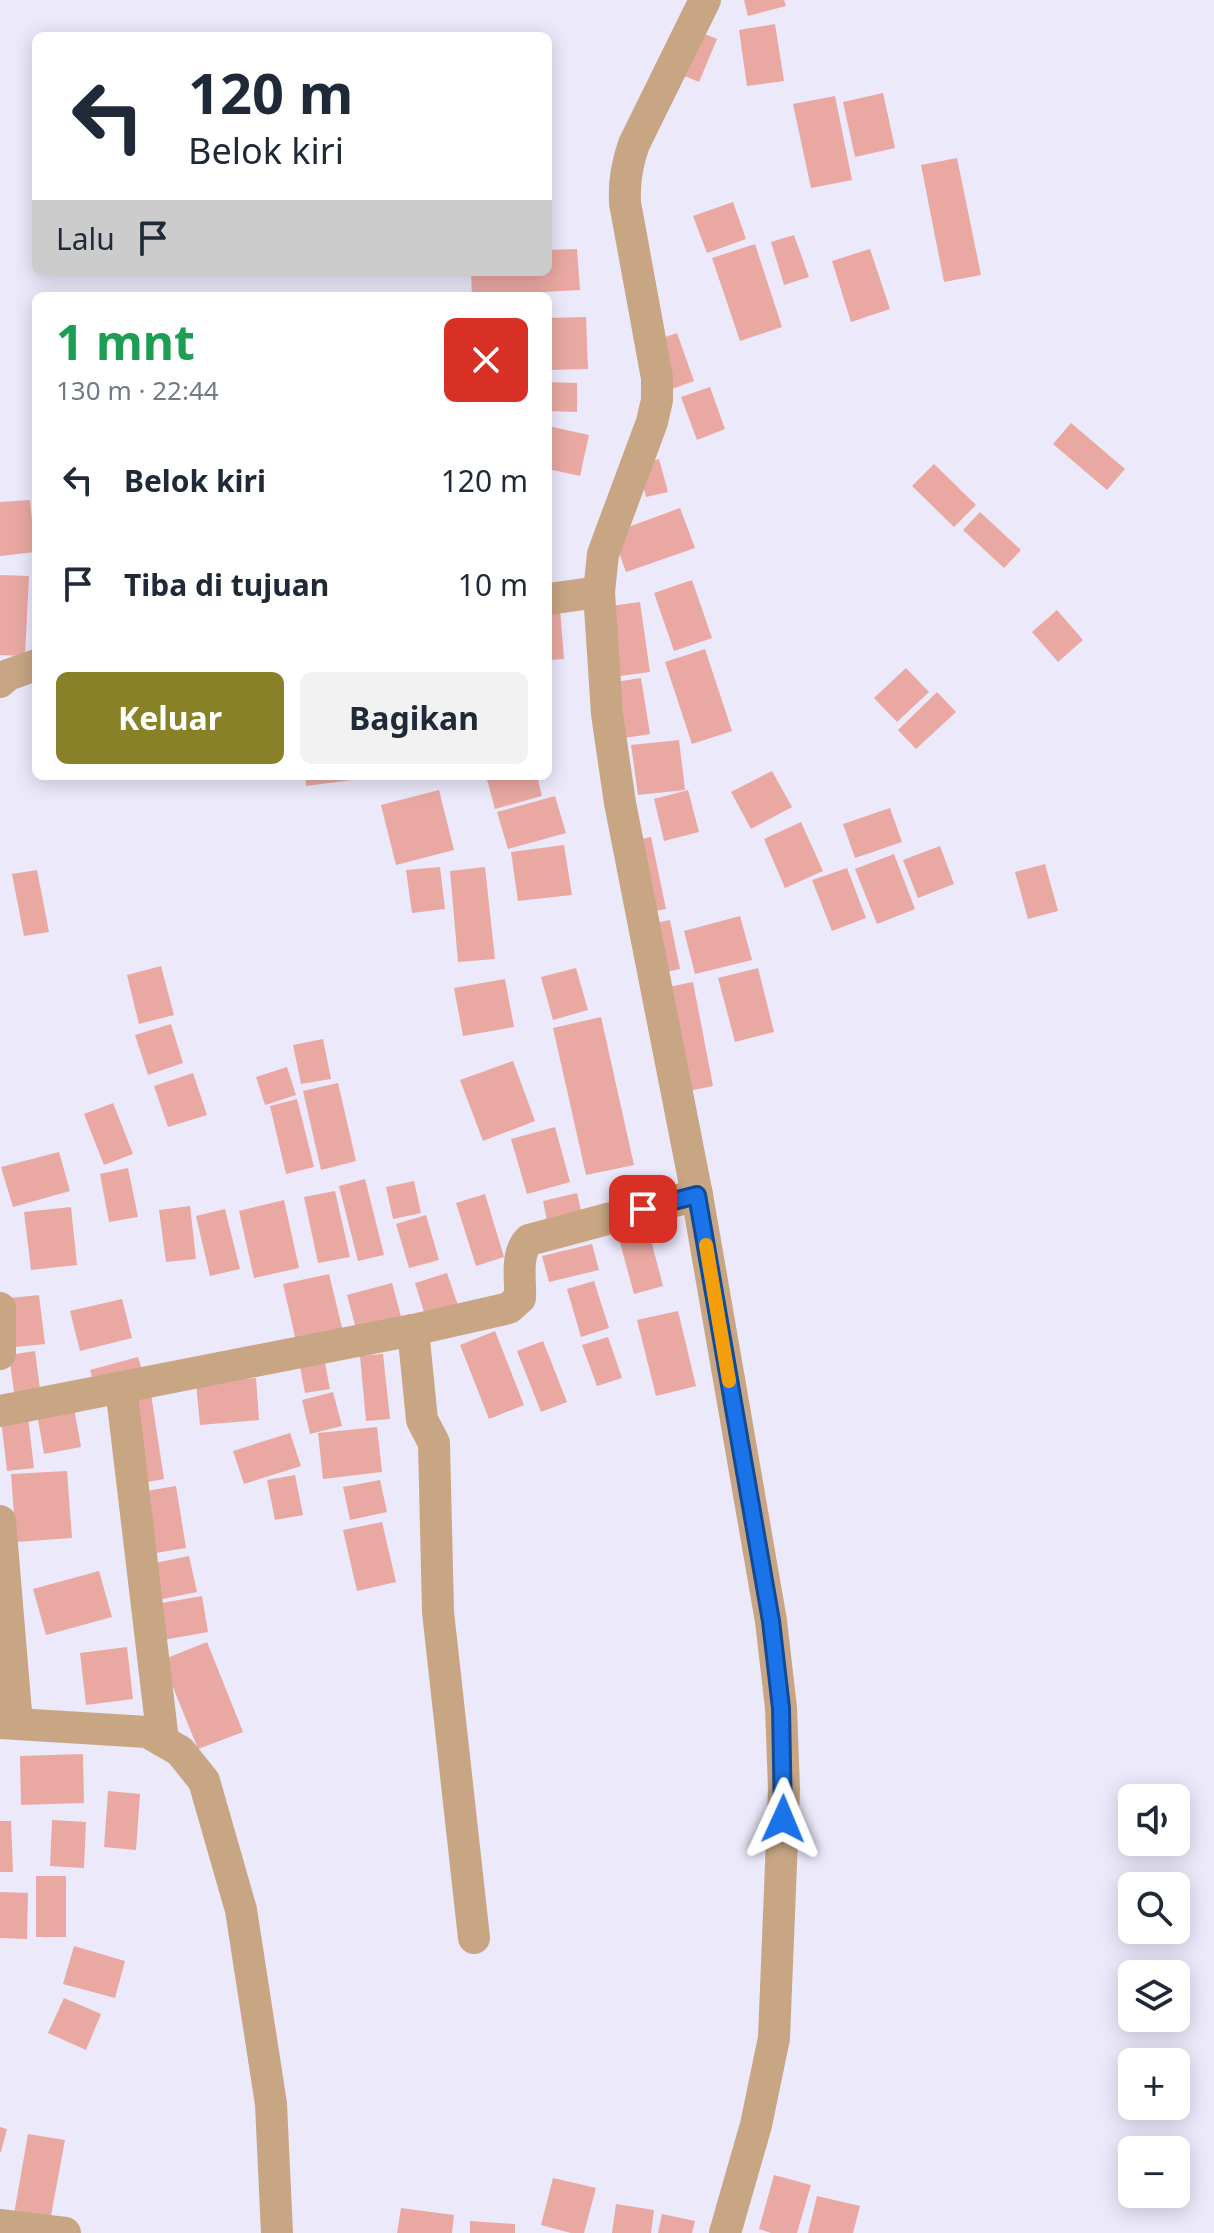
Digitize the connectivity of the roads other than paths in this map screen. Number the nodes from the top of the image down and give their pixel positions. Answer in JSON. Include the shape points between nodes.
{"nodes":[{"id":1,"x":705,"y":0,"type":"edge"},
{"id":2,"x":599,"y":592,"type":"junction"},
{"id":3,"x":552,"y":598,"type":"edge"},
{"id":4,"x":32,"y":666,"type":"edge"},
{"id":5,"x":0,"y":682,"type":"edge"},
{"id":6,"x":697,"y":1195,"type":"junction"},
{"id":7,"x":0,"y":1308,"type":"edge"},
{"id":8,"x":413,"y":1330,"type":"junction"},
{"id":9,"x":0,"y":1354,"type":"edge"},
{"id":10,"x":121,"y":1387,"type":"junction"},
{"id":11,"x":0,"y":1411,"type":"edge"},
{"id":12,"x":0,"y":1521,"type":"edge"},
{"id":13,"x":8,"y":1723,"type":"edge"},
{"id":14,"x":163,"y":1741,"type":"junction"},
{"id":15,"x":474,"y":1938,"type":"dead end"},
{"id":16,"x":0,"y":2225,"type":"edge"},
{"id":17,"x":65,"y":2233,"type":"edge"},
{"id":18,"x":277,"y":2233,"type":"edge"},
{"id":19,"x":725,"y":2233,"type":"edge"}],
"edges":[{"from":1,"to":2,"type":"street","via":[[627,165],[625,203],[657,400],[603,554]]},
{"from":2,"to":3,"type":"street"},
{"from":2,"to":6,"type":"street","via":[[607,714],[620,803]]},
{"from":4,"to":5,"type":"street"},
{"from":6,"to":8,"type":"street","via":[[529,1240],[521,1255],[516,1303]]},
{"from":6,"to":19,"type":"street","via":[[771,1621],[784,1789],[774,2038]]},
{"from":7,"to":9,"type":"street"},
{"from":8,"to":10,"type":"street"},
{"from":8,"to":15,"type":"street","via":[[422,1420],[434,1443],[438,1612]]},
{"from":10,"to":11,"type":"street"},
{"from":10,"to":14,"type":"street"},
{"from":12,"to":13,"type":"street"},
{"from":13,"to":14,"type":"street","via":[[147,1732]]},
{"from":14,"to":18,"type":"street","via":[[180,1751],[204,1781],[241,1910],[271,2104]]},
{"from":16,"to":17,"type":"street"}]}
